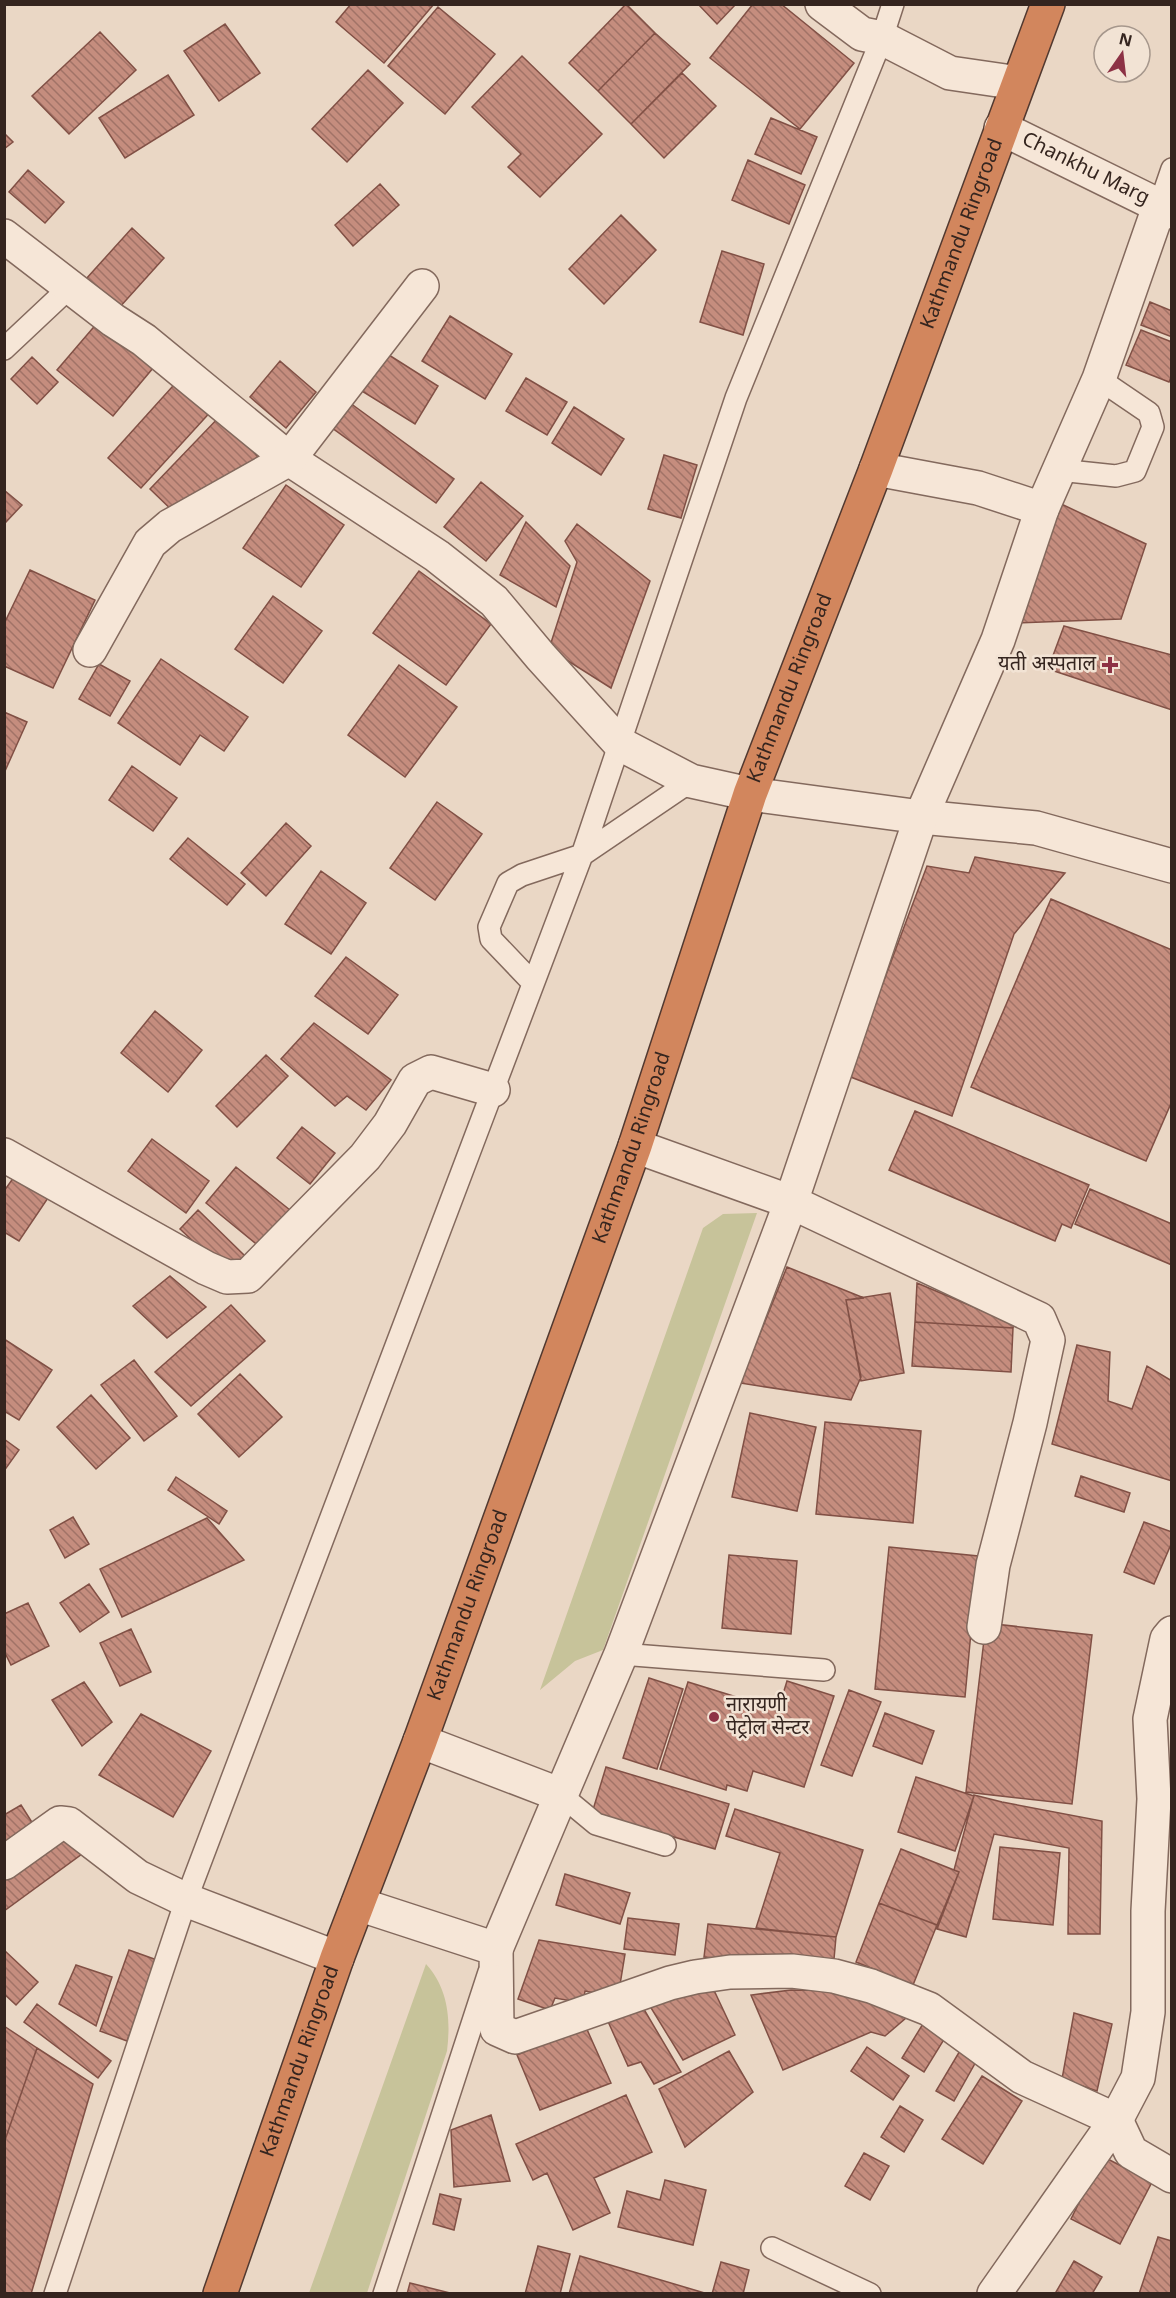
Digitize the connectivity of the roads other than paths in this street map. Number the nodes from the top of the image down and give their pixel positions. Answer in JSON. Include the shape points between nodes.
{"nodes":[{"id":1,"x":822,"y":4,"type":"edge"},
{"id":2,"x":893,"y":4,"type":"edge"},
{"id":3,"x":1048,"y":4,"type":"edge"},
{"id":4,"x":882,"y":38,"type":"junction"},
{"id":5,"x":1018,"y":83,"type":"junction"},
{"id":6,"x":1001,"y":128,"type":"junction"},
{"id":7,"x":1172,"y":169,"type":"edge"},
{"id":8,"x":1165,"y":209,"type":"edge"},
{"id":9,"x":4,"y":236,"type":"edge"},
{"id":10,"x":422,"y":286,"type":"dead end"},
{"id":11,"x":70,"y":287,"type":"junction"},
{"id":12,"x":4,"y":349,"type":"edge"},
{"id":13,"x":1099,"y":379,"type":"junction"},
{"id":14,"x":289,"y":459,"type":"junction"},
{"id":15,"x":876,"y":469,"type":"junction"},
{"id":16,"x":1059,"y":470,"type":"junction"},
{"id":17,"x":1042,"y":509,"type":"junction"},
{"id":18,"x":90,"y":650,"type":"dead end"},
{"id":19,"x":620,"y":744,"type":"junction"},
{"id":20,"x":691,"y":781,"type":"junction"},
{"id":21,"x":750,"y":794,"type":"junction"},
{"id":22,"x":921,"y":817,"type":"junction"},
{"id":23,"x":582,"y":855,"type":"junction"},
{"id":24,"x":1172,"y":866,"type":"edge"},
{"id":25,"x":534,"y":983,"type":"junction"},
{"id":26,"x":493,"y":1090,"type":"junction"},
{"id":27,"x":635,"y":1146,"type":"junction"},
{"id":28,"x":4,"y":1155,"type":"edge"},
{"id":29,"x":790,"y":1202,"type":"junction"},
{"id":30,"x":984,"y":1627,"type":"dead end"},
{"id":31,"x":1172,"y":1633,"type":"edge"},
{"id":32,"x":621,"y":1654,"type":"junction"},
{"id":33,"x":824,"y":1670,"type":"dead end"},
{"id":34,"x":420,"y":1741,"type":"junction"},
{"id":35,"x":561,"y":1795,"type":"junction"},
{"id":36,"x":665,"y":1845,"type":"dead end"},
{"id":37,"x":4,"y":1863,"type":"edge"},
{"id":38,"x":186,"y":1900,"type":"junction"},
{"id":39,"x":358,"y":1904,"type":"junction"},
{"id":40,"x":496,"y":1948,"type":"junction"},
{"id":41,"x":337,"y":1958,"type":"junction"},
{"id":42,"x":1116,"y":2120,"type":"junction"},
{"id":43,"x":1172,"y":2176,"type":"edge"},
{"id":44,"x":772,"y":2248,"type":"dead end"},
{"id":45,"x":55,"y":2294,"type":"edge"},
{"id":46,"x":220,"y":2294,"type":"edge"},
{"id":47,"x":384,"y":2294,"type":"edge"},
{"id":48,"x":870,"y":2294,"type":"edge"},
{"id":49,"x":994,"y":2294,"type":"edge"}],
"edges":[{"from":1,"to":4,"type":"street","via":[[862,34]]},
{"from":2,"to":4,"type":"lane"},
{"from":3,"to":5,"type":"highway","name":"Kathmandu Ringroad"},
{"from":4,"to":5,"type":"street","via":[[950,73]]},
{"from":4,"to":19,"type":"lane","via":[[736,398]]},
{"from":5,"to":6,"type":"highway","name":"Kathmandu Ringroad"},
{"from":6,"to":8,"type":"street","name":"Chankhu Marg"},
{"from":6,"to":15,"type":"highway","name":"Kathmandu Ringroad"},
{"from":7,"to":8,"type":"lane"},
{"from":8,"to":13,"type":"street"},
{"from":9,"to":11,"type":"street"},
{"from":10,"to":14,"type":"street"},
{"from":11,"to":12,"type":"lane"},
{"from":11,"to":14,"type":"street","via":[[144,340]]},
{"from":13,"to":16,"type":"street"},
{"from":13,"to":16,"type":"lane","via":[[1149,413],[1152,427],[1135,471],[1116,476]]},
{"from":14,"to":18,"type":"street","via":[[170,526],[150,543]]},
{"from":14,"to":19,"type":"street","via":[[437,556],[494,601]]},
{"from":15,"to":17,"type":"street","via":[[978,488]]},
{"from":15,"to":21,"type":"highway","name":"Kathmandu Ringroad"},
{"from":16,"to":17,"type":"street"},
{"from":17,"to":22,"type":"street","via":[[998,640]]},
{"from":19,"to":20,"type":"street"},
{"from":19,"to":23,"type":"lane"},
{"from":20,"to":21,"type":"street"},
{"from":20,"to":23,"type":"lane"},
{"from":21,"to":22,"type":"street"},
{"from":21,"to":27,"type":"highway","name":"Kathmandu Ringroad"},
{"from":22,"to":24,"type":"street","via":[[1036,828]]},
{"from":22,"to":29,"type":"street"},
{"from":23,"to":25,"type":"lane"},
{"from":23,"to":25,"type":"lane","via":[[508,883],[489,927],[491,939]]},
{"from":25,"to":26,"type":"lane"},
{"from":26,"to":28,"type":"street","via":[[431,1072],[415,1080],[365,1157],[248,1276],[227,1277],[206,1268]]},
{"from":26,"to":38,"type":"lane"},
{"from":27,"to":29,"type":"street"},
{"from":27,"to":34,"type":"highway","name":"Kathmandu Ringroad"},
{"from":29,"to":30,"type":"street","via":[[1039,1319],[1048,1340],[993,1565]]},
{"from":29,"to":32,"type":"street"},
{"from":31,"to":42,"type":"street","via":[[1167,1639],[1150,1719],[1154,1799],[1148,2012],[1138,2078]]},
{"from":32,"to":33,"type":"lane"},
{"from":32,"to":35,"type":"street"},
{"from":34,"to":35,"type":"street"},
{"from":34,"to":39,"type":"highway","name":"Kathmandu Ringroad"},
{"from":35,"to":36,"type":"lane","via":[[596,1824]]},
{"from":35,"to":40,"type":"street"},
{"from":37,"to":38,"type":"street","via":[[60,1823],[69,1824],[138,1877]]},
{"from":38,"to":41,"type":"street"},
{"from":38,"to":45,"type":"lane"},
{"from":39,"to":40,"type":"street"},
{"from":39,"to":41,"type":"highway","name":"Kathmandu Ringroad"},
{"from":40,"to":42,"type":"street","via":[[497,2029],[515,2037],[695,1977],[792,1971],[834,1976],[929,2009],[1022,2077]]},
{"from":40,"to":47,"type":"lane"},
{"from":41,"to":46,"type":"highway","name":"Kathmandu Ringroad"},
{"from":42,"to":43,"type":"street","via":[[1131,2152]]},
{"from":42,"to":49,"type":"street"},
{"from":44,"to":48,"type":"lane"}]}
